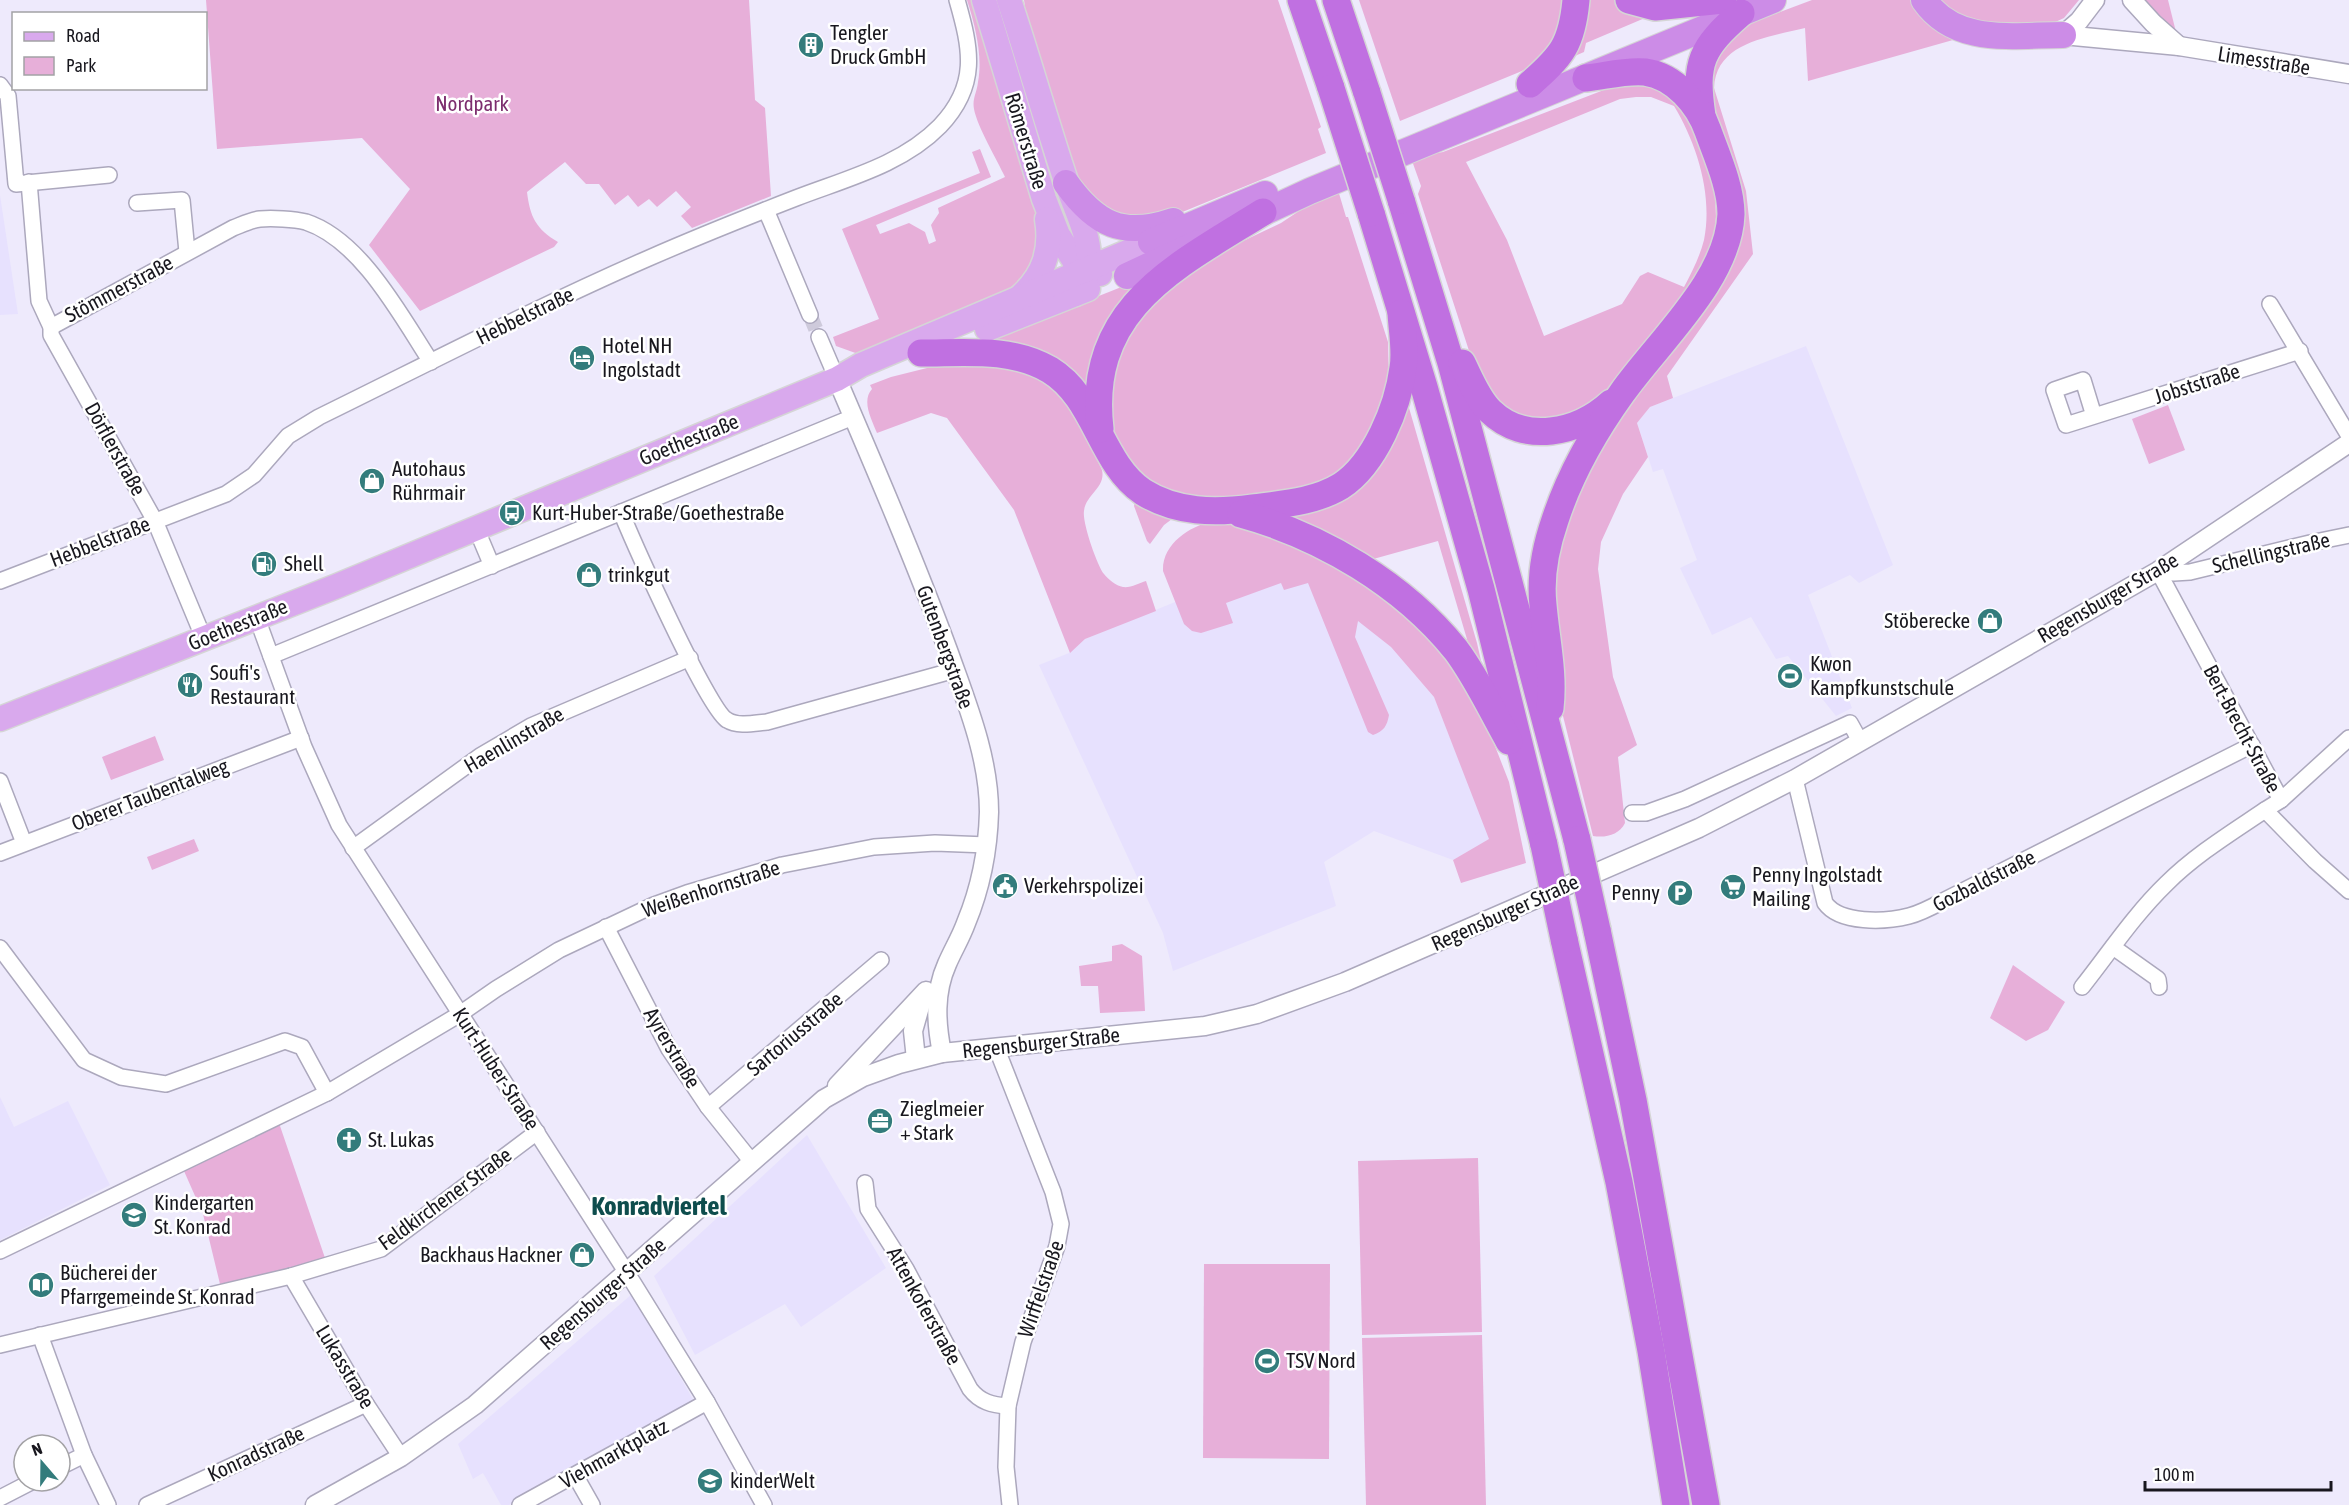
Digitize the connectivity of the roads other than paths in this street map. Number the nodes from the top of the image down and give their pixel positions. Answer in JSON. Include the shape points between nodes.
{"nodes":[{"id":1,"x":957,"y":0,"type":"edge"},
{"id":2,"x":984,"y":0,"type":"edge"},
{"id":3,"x":1009,"y":0,"type":"edge"},
{"id":4,"x":1301,"y":0,"type":"edge"},
{"id":5,"x":1336,"y":0,"type":"edge"},
{"id":6,"x":1341,"y":0,"type":"edge"},
{"id":7,"x":1576,"y":0,"type":"edge"},
{"id":8,"x":1629,"y":0,"type":"edge"},
{"id":9,"x":1773,"y":0,"type":"edge"},
{"id":10,"x":1924,"y":0,"type":"edge"},
{"id":11,"x":2095,"y":0,"type":"edge"},
{"id":12,"x":2132,"y":0,"type":"edge"},
{"id":13,"x":1731,"y":4,"type":"edge"},
{"id":14,"x":2063,"y":35,"type":"junction"},
{"id":15,"x":2179,"y":46,"type":"junction"},
{"id":16,"x":2349,"y":74,"type":"edge"},
{"id":17,"x":1586,"y":78,"type":"junction"},
{"id":18,"x":1530,"y":84,"type":"junction"},
{"id":19,"x":0,"y":85,"type":"edge"},
{"id":20,"x":1370,"y":92,"type":"junction"},
{"id":21,"x":1702,"y":116,"type":"junction"},
{"id":22,"x":109,"y":175,"type":"dead end"},
{"id":23,"x":29,"y":182,"type":"junction"},
{"id":24,"x":1066,"y":183,"type":"junction"},
{"id":25,"x":1044,"y":199,"type":"junction"},
{"id":26,"x":1403,"y":199,"type":"junction"},
{"id":27,"x":137,"y":203,"type":"dead end"},
{"id":28,"x":1252,"y":208,"type":"junction"},
{"id":29,"x":766,"y":210,"type":"junction"},
{"id":30,"x":1151,"y":242,"type":"joint"},
{"id":31,"x":188,"y":252,"type":"junction"},
{"id":32,"x":1088,"y":271,"type":"junction"},
{"id":33,"x":1127,"y":276,"type":"junction"},
{"id":34,"x":1075,"y":294,"type":"junction"},
{"id":35,"x":1020,"y":297,"type":"junction"},
{"id":36,"x":2270,"y":304,"type":"dead end"},
{"id":37,"x":1401,"y":313,"type":"junction"},
{"id":38,"x":810,"y":315,"type":"tunnel mouth"},
{"id":39,"x":51,"y":327,"type":"junction"},
{"id":40,"x":1449,"y":335,"type":"junction"},
{"id":41,"x":819,"y":338,"type":"tunnel mouth"},
{"id":42,"x":2300,"y":351,"type":"junction"},
{"id":43,"x":921,"y":353,"type":"junction"},
{"id":44,"x":431,"y":362,"type":"junction"},
{"id":45,"x":837,"y":380,"type":"junction"},
{"id":46,"x":1621,"y":394,"type":"junction"},
{"id":47,"x":2094,"y":416,"type":"dead end"},
{"id":48,"x":853,"y":417,"type":"junction"},
{"id":49,"x":1100,"y":433,"type":"junction"},
{"id":50,"x":2349,"y":436,"type":"edge"},
{"id":51,"x":2349,"y":443,"type":"edge"},
{"id":52,"x":1228,"y":511,"type":"junction"},
{"id":53,"x":621,"y":512,"type":"junction"},
{"id":54,"x":155,"y":521,"type":"junction"},
{"id":55,"x":476,"y":528,"type":"junction"},
{"id":56,"x":2349,"y":535,"type":"edge"},
{"id":57,"x":492,"y":566,"type":"junction"},
{"id":58,"x":2158,"y":571,"type":"junction"},
{"id":59,"x":1,"y":579,"type":"edge"},
{"id":60,"x":257,"y":618,"type":"junction"},
{"id":61,"x":204,"y":639,"type":"junction"},
{"id":62,"x":271,"y":656,"type":"junction"},
{"id":63,"x":690,"y":658,"type":"junction"},
{"id":64,"x":955,"y":670,"type":"junction"},
{"id":65,"x":1550,"y":708,"type":"junction"},
{"id":66,"x":0,"y":719,"type":"edge"},
{"id":67,"x":301,"y":738,"type":"junction"},
{"id":68,"x":2349,"y":738,"type":"edge"},
{"id":69,"x":1860,"y":741,"type":"junction"},
{"id":70,"x":2252,"y":745,"type":"junction"},
{"id":71,"x":1555,"y":752,"type":"junction"},
{"id":72,"x":1527,"y":772,"type":"junction"},
{"id":73,"x":1795,"y":778,"type":"junction"},
{"id":74,"x":0,"y":781,"type":"edge"},
{"id":75,"x":2281,"y":800,"type":"junction"},
{"id":76,"x":2265,"y":810,"type":"junction"},
{"id":77,"x":1632,"y":813,"type":"dead end"},
{"id":78,"x":24,"y":843,"type":"junction"},
{"id":79,"x":987,"y":845,"type":"junction"},
{"id":80,"x":353,"y":848,"type":"junction"},
{"id":81,"x":0,"y":853,"type":"edge"},
{"id":82,"x":2349,"y":891,"type":"edge"},
{"id":83,"x":606,"y":927,"type":"junction"},
{"id":84,"x":2113,"y":947,"type":"junction"},
{"id":85,"x":0,"y":948,"type":"edge"},
{"id":86,"x":881,"y":960,"type":"dead end"},
{"id":87,"x":946,"y":966,"type":"junction"},
{"id":88,"x":2082,"y":987,"type":"dead end"},
{"id":89,"x":2159,"y":987,"type":"dead end"},
{"id":90,"x":926,"y":991,"type":"junction"},
{"id":91,"x":460,"y":1014,"type":"junction"},
{"id":92,"x":996,"y":1047,"type":"junction"},
{"id":93,"x":942,"y":1053,"type":"junction"},
{"id":94,"x":916,"y":1059,"type":"junction"},
{"id":95,"x":327,"y":1093,"type":"junction"},
{"id":96,"x":824,"y":1099,"type":"junction"},
{"id":97,"x":708,"y":1107,"type":"junction"},
{"id":98,"x":537,"y":1132,"type":"junction"},
{"id":99,"x":752,"y":1162,"type":"junction"},
{"id":100,"x":865,"y":1183,"type":"dead end"},
{"id":101,"x":0,"y":1251,"type":"edge"},
{"id":102,"x":628,"y":1273,"type":"junction"},
{"id":103,"x":291,"y":1276,"type":"junction"},
{"id":104,"x":40,"y":1335,"type":"junction"},
{"id":105,"x":0,"y":1345,"type":"edge"},
{"id":106,"x":707,"y":1402,"type":"junction"},
{"id":107,"x":366,"y":1404,"type":"junction"},
{"id":108,"x":1008,"y":1406,"type":"junction"},
{"id":109,"x":84,"y":1455,"type":"junction"},
{"id":110,"x":401,"y":1457,"type":"junction"},
{"id":111,"x":72,"y":1461,"type":"edge"},
{"id":112,"x":576,"y":1475,"type":"junction"},
{"id":113,"x":108,"y":1505,"type":"edge"},
{"id":114,"x":147,"y":1505,"type":"edge"},
{"id":115,"x":315,"y":1505,"type":"edge"},
{"id":116,"x":520,"y":1505,"type":"edge"},
{"id":117,"x":592,"y":1505,"type":"edge"},
{"id":118,"x":764,"y":1505,"type":"edge"},
{"id":119,"x":1010,"y":1505,"type":"edge"},
{"id":120,"x":1676,"y":1505,"type":"edge"},
{"id":121,"x":1706,"y":1505,"type":"edge"}],
"edges":[{"from":1,"to":29,"type":"street","name":"Hebbelstraße","via":[[969,42],[970,71],[960,98],[941,125],[890,162]]},
{"from":2,"to":25,"type":"main road","name":"Römerstraße"},
{"from":3,"to":24,"type":"main road","name":"Römerstraße"},
{"from":4,"to":37,"type":"highway","bridge":true},
{"from":5,"to":20,"type":"highway"},
{"from":6,"to":20,"type":"highway"},
{"from":7,"to":18,"type":"highway","via":[[1574,26],[1561,54]]},
{"from":8,"to":13,"type":"highway","via":[[1655,7]]},
{"from":9,"to":13,"type":"highway"},
{"from":10,"to":14,"type":"highway","via":[[1932,11],[1959,30],[1982,35]]},
{"from":11,"to":14,"type":"street"},
{"from":12,"to":15,"type":"street"},
{"from":13,"to":17,"type":"highway"},
{"from":13,"to":18,"type":"highway"},
{"from":13,"to":21,"type":"highway","via":[[1700,64]]},
{"from":14,"to":15,"type":"street","name":"Limesstraße"},
{"from":15,"to":16,"type":"street","name":"Limesstraße"},
{"from":17,"to":21,"type":"highway","via":[[1645,72],[1657,75],[1686,95]]},
{"from":17,"to":28,"type":"highway"},
{"from":18,"to":28,"type":"highway"},
{"from":19,"to":23,"type":"street","via":[[8,96],[16,184]]},
{"from":20,"to":26,"type":"highway","bridge":true},
{"from":21,"to":46,"type":"highway","via":[[1730,203],[1726,242],[1705,286]]},
{"from":22,"to":23,"type":"street"},
{"from":23,"to":39,"type":"street","name":"Dörflerstraße","via":[[39,301]]},
{"from":24,"to":28,"type":"highway","via":[[1098,218],[1128,230]]},
{"from":24,"to":32,"type":"main road","name":"Römerstraße","via":[[1087,242]]},
{"from":25,"to":32,"type":"main road","name":"Römerstraße","via":[[1063,245],[1075,262]]},
{"from":25,"to":35,"type":"main road","via":[[1049,232],[1047,253],[1032,285]]},
{"from":26,"to":40,"type":"highway"},
{"from":26,"to":71,"type":"highway"},
{"from":27,"to":31,"type":"street","name":"Stömmerstraße","via":[[182,200]]},
{"from":28,"to":30,"type":"highway"},
{"from":28,"to":33,"type":"highway"},
{"from":28,"to":49,"type":"highway","via":[[1158,281],[1120,323],[1100,371]]},
{"from":29,"to":38,"type":"street"},
{"from":29,"to":44,"type":"street","name":"Hebbelstraße","via":[[585,287]]},
{"from":30,"to":32,"type":"main road"},
{"from":31,"to":39,"type":"street","name":"Stömmerstraße"},
{"from":31,"to":44,"type":"street","name":"Stömmerstraße","via":[[258,219],[305,222],[336,237],[364,265]]},
{"from":32,"to":33,"type":"main road"},
{"from":32,"to":34,"type":"main road"},
{"from":32,"to":35,"type":"main road"},
{"from":33,"to":34,"type":"main road"},
{"from":34,"to":43,"type":"main road"},
{"from":35,"to":45,"type":"main road"},
{"from":36,"to":42,"type":"street"},
{"from":37,"to":52,"type":"highway","via":[[1404,366],[1398,393],[1386,426],[1361,467],[1340,487],[1313,497]]},
{"from":37,"to":72,"type":"highway","via":[[1478,578]]},
{"from":39,"to":54,"type":"street","name":"Dörflerstraße","via":[[51,335]]},
{"from":40,"to":46,"type":"highway","via":[[1489,411],[1516,426],[1542,432],[1566,429],[1602,411]]},
{"from":40,"to":65,"type":"highway"},
{"from":41,"to":45,"type":"street","name":"Gutenbergstraße"},
{"from":42,"to":47,"type":"street","name":"Jobststraße"},
{"from":42,"to":50,"type":"street"},
{"from":43,"to":45,"type":"main road","via":[[862,376]]},
{"from":43,"to":49,"type":"highway","via":[[1000,353],[1037,364],[1066,384]]},
{"from":44,"to":54,"type":"street","name":"Hebbelstraße","via":[[288,436],[254,475],[226,494]]},
{"from":45,"to":48,"type":"street","name":"Gutenbergstraße"},
{"from":45,"to":55,"type":"main road","name":"Goethestraße"},
{"from":46,"to":65,"type":"highway","via":[[1581,456],[1549,541],[1542,602],[1553,686]]},
{"from":48,"to":53,"type":"street","name":"Goethestraße"},
{"from":48,"to":64,"type":"street","name":"Gutenbergstraße"},
{"from":49,"to":52,"type":"highway","via":[[1124,475],[1144,493],[1169,505]]},
{"from":51,"to":58,"type":"street","name":"Regensburger Straße"},
{"from":52,"to":72,"type":"highway","via":[[1277,525],[1314,542],[1402,597],[1456,651]]},
{"from":53,"to":57,"type":"street","name":"Goethestraße"},
{"from":53,"to":63,"type":"street"},
{"from":54,"to":59,"type":"street","name":"Hebbelstraße"},
{"from":54,"to":61,"type":"street","name":"Dörflerstraße"},
{"from":55,"to":57,"type":"street"},
{"from":55,"to":60,"type":"main road","name":"Goethestraße"},
{"from":56,"to":58,"type":"street","name":"Schellingstraße","via":[[2190,572]]},
{"from":57,"to":62,"type":"street","name":"Goethestraße"},
{"from":58,"to":69,"type":"street","name":"Regensburger Straße"},
{"from":58,"to":70,"type":"street","name":"Bert-Brecht-Straße"},
{"from":60,"to":61,"type":"main road","name":"Goethestraße"},
{"from":60,"to":62,"type":"street","name":"Kurt-Huber-Straße"},
{"from":61,"to":66,"type":"main road","name":"Goethestraße"},
{"from":62,"to":67,"type":"street","name":"Kurt-Huber-Straße"},
{"from":63,"to":64,"type":"street","via":[[716,709],[725,720],[737,724],[767,722]]},
{"from":63,"to":80,"type":"street","name":"Haenlinstraße","via":[[531,726],[480,756]]},
{"from":64,"to":79,"type":"street","name":"Gutenbergstraße","via":[[987,782]]},
{"from":65,"to":71,"type":"highway"},
{"from":67,"to":78,"type":"street","name":"Oberer Taubentalweg"},
{"from":67,"to":80,"type":"street","name":"Kurt-Huber-Straße","via":[[329,806]]},
{"from":68,"to":75,"type":"street"},
{"from":69,"to":73,"type":"street","name":"Regensburger Straße"},
{"from":69,"to":77,"type":"street","via":[[1850,723],[1685,799],[1646,813]]},
{"from":70,"to":73,"type":"street","name":"Gozbaldstraße","via":[[1943,901],[1895,919],[1830,911]]},
{"from":70,"to":75,"type":"street","name":"Bert-Brecht-Straße"},
{"from":71,"to":121,"type":"highway","bridge":true,"via":[[1633,1100]]},
{"from":72,"to":120,"type":"highway","bridge":true,"via":[[1619,1182]]},
{"from":73,"to":92,"type":"street","name":"Regensburger Straße","via":[[1662,845],[1296,1002],[1204,1026]]},
{"from":74,"to":78,"type":"street"},
{"from":75,"to":76,"type":"street","name":"Bert-Brecht-Straße"},
{"from":76,"to":82,"type":"street","name":"Bert-Brecht-Straße"},
{"from":76,"to":84,"type":"street","via":[[2191,861],[2141,911]]},
{"from":78,"to":81,"type":"street","name":"Oberer Taubentalweg"},
{"from":79,"to":83,"type":"street","name":"Weißenhornstraße","via":[[935,843],[874,848],[782,865],[687,893]]},
{"from":79,"to":87,"type":"street","name":"Gutenbergstraße","via":[[978,890]]},
{"from":80,"to":91,"type":"street","name":"Kurt-Huber-Straße"},
{"from":83,"to":91,"type":"street","name":"Weißenhornstraße","via":[[550,956]]},
{"from":83,"to":97,"type":"street","name":"Ayrerstraße","via":[[669,1050]]},
{"from":84,"to":88,"type":"street"},
{"from":84,"to":89,"type":"street","via":[[2158,979]]},
{"from":85,"to":95,"type":"street","via":[[84,1060],[121,1077],[166,1084],[285,1041],[302,1047]]},
{"from":86,"to":97,"type":"street","name":"Sartoriusstraße"},
{"from":87,"to":90,"type":"street","name":"Gutenbergstraße"},
{"from":87,"to":93,"type":"street","name":"Gutenbergstraße","via":[[937,1016]]},
{"from":90,"to":94,"type":"street","name":"Gutenbergstraße","via":[[913,1031]]},
{"from":90,"to":96,"type":"street"},
{"from":91,"to":95,"type":"street","name":"Weißenhornstraße"},
{"from":91,"to":98,"type":"street","name":"Kurt-Huber-Straße"},
{"from":92,"to":93,"type":"street","name":"Regensburger Straße"},
{"from":92,"to":108,"type":"street","name":"Wirffelstraße","via":[[1053,1192],[1061,1224],[1023,1342]]},
{"from":93,"to":94,"type":"street","name":"Regensburger Straße"},
{"from":94,"to":96,"type":"street","name":"Regensburger Straße","via":[[863,1077]]},
{"from":95,"to":101,"type":"street","name":"Weißenhornstraße"},
{"from":96,"to":99,"type":"street","name":"Regensburger Straße"},
{"from":97,"to":99,"type":"street","name":"Ayrerstraße"},
{"from":98,"to":102,"type":"street","name":"Kurt-Huber-Straße"},
{"from":98,"to":103,"type":"street","name":"Feldkirchener Straße","via":[[381,1249]]},
{"from":99,"to":102,"type":"street","name":"Regensburger Straße"},
{"from":100,"to":108,"type":"street","name":"Attenkoferstraße","via":[[868,1209],[912,1279],[970,1389],[984,1402]]},
{"from":102,"to":106,"type":"street","name":"Kurt-Huber-Straße"},
{"from":102,"to":110,"type":"street","name":"Regensburger Straße","via":[[475,1405]]},
{"from":103,"to":104,"type":"street","name":"Feldkirchener Straße"},
{"from":103,"to":107,"type":"street","name":"Lukasstraße"},
{"from":104,"to":105,"type":"street","name":"Feldkirchener Straße"},
{"from":104,"to":109,"type":"street"},
{"from":106,"to":112,"type":"street","name":"Viehmarktplatz"},
{"from":106,"to":118,"type":"street","name":"Kurt-Huber-Straße"},
{"from":107,"to":110,"type":"street","name":"Lukasstraße"},
{"from":107,"to":114,"type":"street","name":"Konradstraße"},
{"from":108,"to":119,"type":"street","name":"Wirffelstraße","via":[[1006,1467]]},
{"from":109,"to":111,"type":"street"},
{"from":109,"to":113,"type":"street"},
{"from":110,"to":115,"type":"street","name":"Regensburger Straße"},
{"from":112,"to":116,"type":"street","name":"Viehmarktplatz"},
{"from":112,"to":117,"type":"street"}]}
